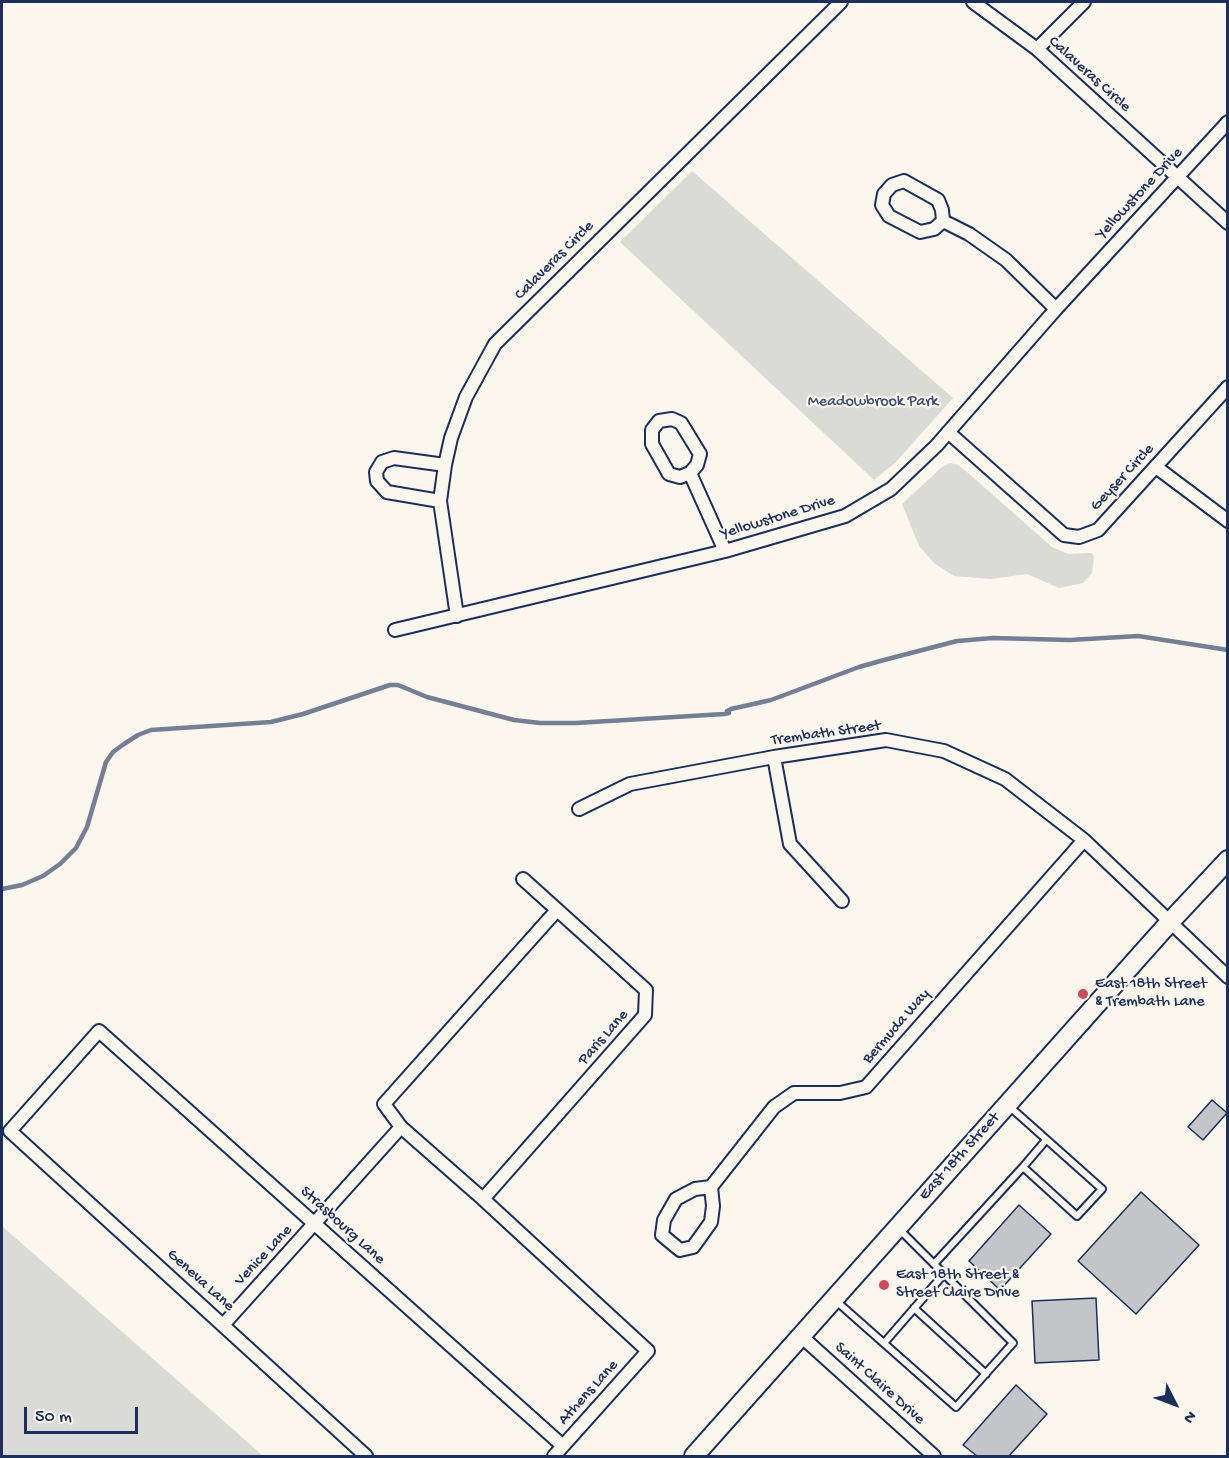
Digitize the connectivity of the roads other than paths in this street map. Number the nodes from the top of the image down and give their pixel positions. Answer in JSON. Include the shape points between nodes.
{"nodes":[{"id":1,"x":841,"y":2,"type":"edge"},
{"id":2,"x":973,"y":2,"type":"edge"},
{"id":3,"x":1084,"y":2,"type":"edge"},
{"id":4,"x":1037,"y":49,"type":"junction"},
{"id":5,"x":1227,"y":122,"type":"edge"},
{"id":6,"x":1177,"y":178,"type":"junction"},
{"id":7,"x":943,"y":221,"type":"junction"},
{"id":8,"x":1227,"y":223,"type":"edge"},
{"id":9,"x":1056,"y":309,"type":"junction"},
{"id":10,"x":1227,"y":387,"type":"edge"},
{"id":11,"x":948,"y":432,"type":"junction"},
{"id":12,"x":445,"y":465,"type":"junction"},
{"id":13,"x":1156,"y":467,"type":"junction"},
{"id":14,"x":690,"y":473,"type":"junction"},
{"id":15,"x":441,"y":501,"type":"junction"},
{"id":16,"x":1227,"y":521,"type":"edge"},
{"id":17,"x":725,"y":551,"type":"junction"},
{"id":18,"x":457,"y":616,"type":"junction"},
{"id":19,"x":395,"y":630,"type":"dead end"},
{"id":20,"x":774,"y":758,"type":"junction"},
{"id":21,"x":579,"y":809,"type":"dead end"},
{"id":22,"x":1084,"y":840,"type":"junction"},
{"id":23,"x":1227,"y":860,"type":"edge"},
{"id":24,"x":523,"y":879,"type":"dead end"},
{"id":25,"x":842,"y":901,"type":"dead end"},
{"id":26,"x":557,"y":910,"type":"junction"},
{"id":27,"x":1169,"y":923,"type":"junction"},
{"id":28,"x":1227,"y":978,"type":"edge"},
{"id":29,"x":1008,"y":1104,"type":"junction"},
{"id":30,"x":401,"y":1127,"type":"junction"},
{"id":31,"x":10,"y":1131,"type":"joint"},
{"id":32,"x":1046,"y":1140,"type":"junction"},
{"id":33,"x":1023,"y":1167,"type":"junction"},
{"id":34,"x":711,"y":1186,"type":"junction"},
{"id":35,"x":483,"y":1199,"type":"junction"},
{"id":36,"x":315,"y":1224,"type":"junction"},
{"id":37,"x":897,"y":1228,"type":"junction"},
{"id":38,"x":934,"y":1264,"type":"junction"},
{"id":39,"x":944,"y":1274,"type":"junction"},
{"id":40,"x":834,"y":1299,"type":"junction"},
{"id":41,"x":914,"y":1308,"type":"junction"},
{"id":42,"x":223,"y":1325,"type":"junction"},
{"id":43,"x":801,"y":1336,"type":"junction"},
{"id":44,"x":884,"y":1343,"type":"junction"},
{"id":45,"x":986,"y":1374,"type":"junction"},
{"id":46,"x":563,"y":1446,"type":"junction"},
{"id":47,"x":366,"y":1456,"type":"edge"},
{"id":48,"x":554,"y":1456,"type":"edge"},
{"id":49,"x":694,"y":1456,"type":"edge"},
{"id":50,"x":934,"y":1456,"type":"edge"}],
"edges":[{"from":1,"to":12,"type":"street","name":"Calaveras Circle","via":[[495,344],[466,398]]},
{"from":2,"to":4,"type":"street","name":"Calaveras Circle"},
{"from":3,"to":4,"type":"street"},
{"from":4,"to":6,"type":"street","name":"Calaveras Circle"},
{"from":5,"to":6,"type":"street","name":"Yellowstone Drive"},
{"from":6,"to":8,"type":"street"},
{"from":6,"to":9,"type":"street","name":"Yellowstone Drive"},
{"from":7,"to":7,"type":"street","via":[[938,200],[904,181],[892,185],[884,194],[882,205],[889,216],[920,232],[934,229]]},
{"from":7,"to":9,"type":"street","via":[[1005,260]]},
{"from":9,"to":11,"type":"street","name":"Yellowstone Drive"},
{"from":10,"to":13,"type":"street","name":"Geyser Circle"},
{"from":11,"to":13,"type":"street","name":"Geyser Circle","via":[[1064,535],[1079,537],[1098,530]]},
{"from":11,"to":17,"type":"street","name":"Yellowstone Drive","via":[[891,489],[845,516]]},
{"from":12,"to":15,"type":"street","name":"Calaveras Circle"},
{"from":12,"to":15,"type":"street","via":[[394,458],[382,462],[376,472],[377,481],[387,492]]},
{"from":13,"to":16,"type":"street"},
{"from":14,"to":14,"type":"street","via":[[700,454],[681,423],[672,419],[659,421],[652,430],[652,444],[669,474],[680,477]]},
{"from":14,"to":17,"type":"street"},
{"from":15,"to":18,"type":"street","name":"Calaveras Circle"},
{"from":17,"to":18,"type":"street","name":"Yellowstone Drive"},
{"from":18,"to":19,"type":"street","name":"Yellowstone Drive"},
{"from":20,"to":21,"type":"street","name":"Trembath Street","via":[[630,784]]},
{"from":20,"to":22,"type":"street","name":"Trembath Street","via":[[885,740],[944,751],[1005,778]]},
{"from":20,"to":25,"type":"street","via":[[790,844]]},
{"from":22,"to":27,"type":"street","name":"Trembath Street"},
{"from":22,"to":34,"type":"street","name":"Bermuda Way","via":[[866,1087],[840,1093],[794,1093],[774,1107]]},
{"from":23,"to":27,"type":"main road","name":"East 18th Street"},
{"from":24,"to":26,"type":"street","name":"Paris Lane"},
{"from":26,"to":30,"type":"street","via":[[384,1104]]},
{"from":26,"to":35,"type":"street","name":"Paris Lane","via":[[646,990],[645,1015]]},
{"from":27,"to":28,"type":"street","name":"Trembath Street"},
{"from":27,"to":29,"type":"main road","name":"East 18th Street"},
{"from":29,"to":32,"type":"lane"},
{"from":29,"to":37,"type":"main road","name":"East 18th Street"},
{"from":30,"to":35,"type":"street"},
{"from":30,"to":36,"type":"street","name":"Venice Lane"},
{"from":31,"to":36,"type":"street","name":"Strasbourg Lane","via":[[99,1032]]},
{"from":31,"to":42,"type":"street","name":"Geneva Lane"},
{"from":32,"to":33,"type":"lane"},
{"from":32,"to":33,"type":"lane","via":[[1102,1189],[1077,1216]]},
{"from":33,"to":38,"type":"lane"},
{"from":34,"to":34,"type":"street","via":[[676,1199],[664,1220],[662,1235],[680,1250],[693,1247],[711,1222]]},
{"from":35,"to":46,"type":"street","name":"Athens Lane","via":[[648,1351]]},
{"from":36,"to":42,"type":"street","name":"Venice Lane"},
{"from":36,"to":46,"type":"street","name":"Strasbourg Lane"},
{"from":37,"to":38,"type":"lane"},
{"from":37,"to":40,"type":"main road","name":"East 18th Street"},
{"from":38,"to":39,"type":"lane"},
{"from":39,"to":41,"type":"lane"},
{"from":39,"to":45,"type":"lane","via":[[1013,1343]]},
{"from":40,"to":43,"type":"main road","name":"East 18th Street"},
{"from":40,"to":44,"type":"lane"},
{"from":41,"to":44,"type":"lane"},
{"from":41,"to":45,"type":"lane"},
{"from":42,"to":47,"type":"street","name":"Geneva Lane"},
{"from":43,"to":49,"type":"main road","name":"East 18th Street"},
{"from":43,"to":50,"type":"street","name":"Saint Claire Drive"},
{"from":44,"to":45,"type":"lane","via":[[956,1407]]},
{"from":46,"to":48,"type":"street","name":"Athens Lane"}]}
